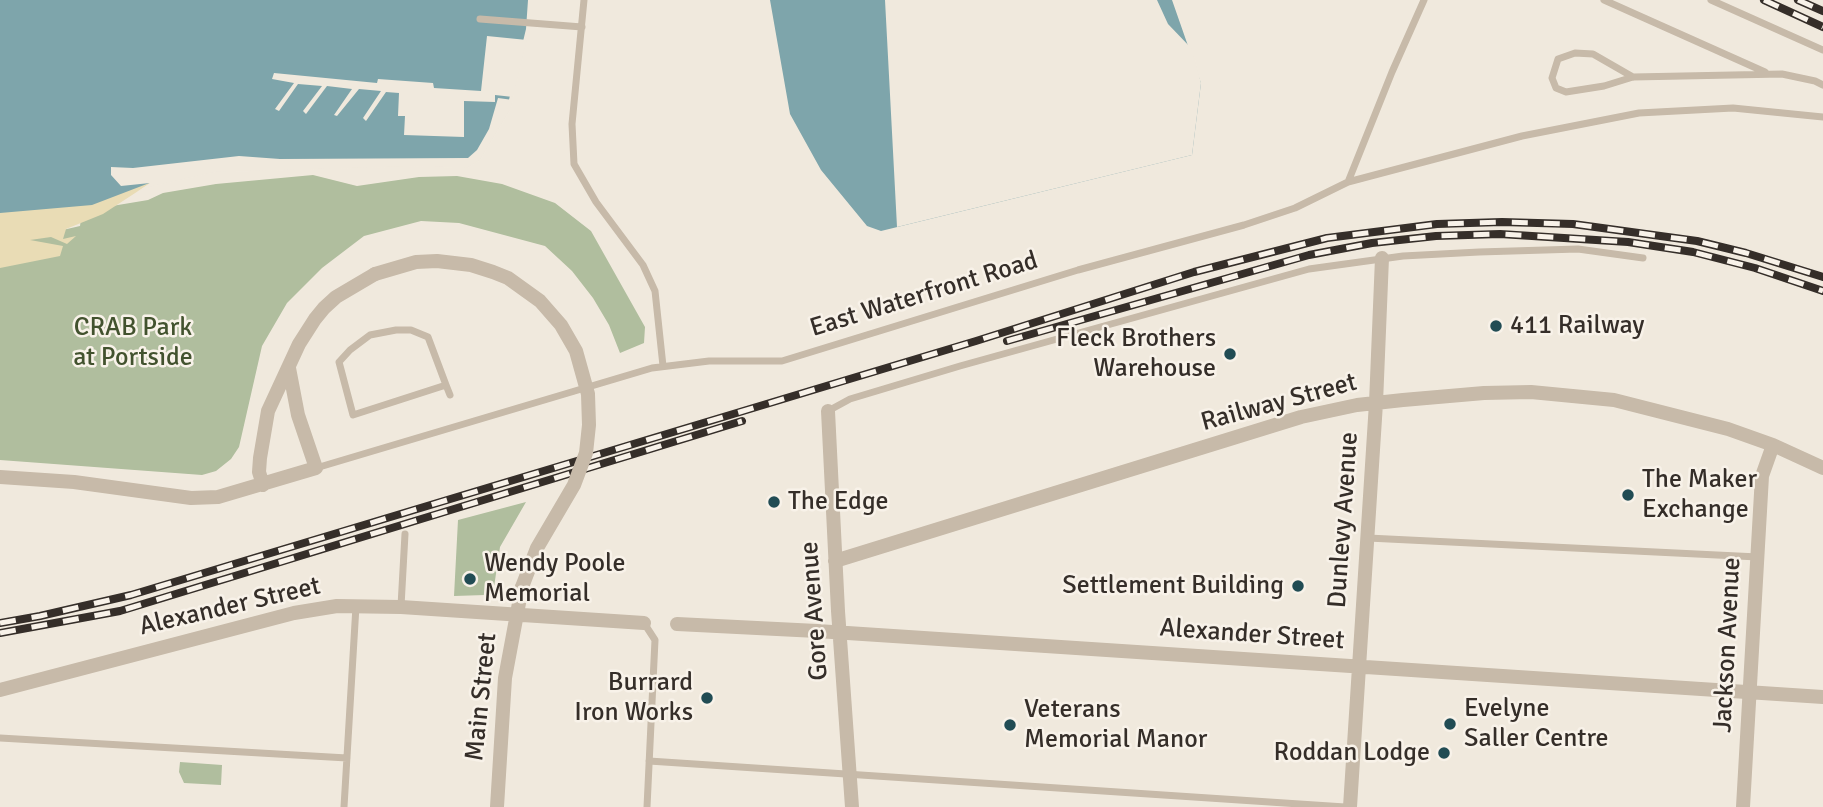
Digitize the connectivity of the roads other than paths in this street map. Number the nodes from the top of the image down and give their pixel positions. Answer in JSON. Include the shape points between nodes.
{"nodes":[{"id":1,"x":584,"y":0,"type":"edge"},
{"id":2,"x":1424,"y":0,"type":"edge"},
{"id":3,"x":1604,"y":0,"type":"edge"},
{"id":4,"x":1711,"y":0,"type":"edge"},
{"id":5,"x":480,"y":19,"type":"dead end"},
{"id":6,"x":582,"y":27,"type":"junction"},
{"id":7,"x":1823,"y":50,"type":"edge"},
{"id":8,"x":1769,"y":74,"type":"junction"},
{"id":9,"x":1633,"y":77,"type":"junction"},
{"id":10,"x":1823,"y":85,"type":"edge"},
{"id":11,"x":1823,"y":117,"type":"edge"},
{"id":12,"x":1348,"y":182,"type":"junction"},
{"id":13,"x":1382,"y":258,"type":"junction"},
{"id":14,"x":1643,"y":258,"type":"dead end"},
{"id":15,"x":663,"y":366,"type":"junction"},
{"id":16,"x":289,"y":368,"type":"junction"},
{"id":17,"x":446,"y":385,"type":"junction"},
{"id":18,"x":450,"y":395,"type":"dead end"},
{"id":19,"x":1376,"y":403,"type":"junction"},
{"id":20,"x":828,"y":411,"type":"joint"},
{"id":21,"x":1773,"y":445,"type":"junction"},
{"id":22,"x":316,"y":468,"type":"junction"},
{"id":23,"x":1823,"y":468,"type":"edge"},
{"id":24,"x":0,"y":477,"type":"edge"},
{"id":25,"x":263,"y":485,"type":"junction"},
{"id":26,"x":405,"y":534,"type":"dead end"},
{"id":27,"x":1367,"y":538,"type":"junction"},
{"id":28,"x":1758,"y":557,"type":"junction"},
{"id":29,"x":835,"y":561,"type":"junction"},
{"id":30,"x":356,"y":605,"type":"junction"},
{"id":31,"x":401,"y":607,"type":"junction"},
{"id":32,"x":516,"y":615,"type":"junction"},
{"id":33,"x":644,"y":623,"type":"joint"},
{"id":34,"x":677,"y":624,"type":"dead end"},
{"id":35,"x":840,"y":633,"type":"junction"},
{"id":36,"x":1359,"y":666,"type":"junction"},
{"id":37,"x":0,"y":690,"type":"edge"},
{"id":38,"x":1750,"y":692,"type":"junction"},
{"id":39,"x":1823,"y":696,"type":"edge"},
{"id":40,"x":0,"y":738,"type":"edge"},
{"id":41,"x":347,"y":758,"type":"junction"},
{"id":42,"x":649,"y":761,"type":"junction"},
{"id":43,"x":851,"y":774,"type":"junction"},
{"id":44,"x":344,"y":807,"type":"edge"},
{"id":45,"x":497,"y":807,"type":"edge"},
{"id":46,"x":647,"y":807,"type":"edge"},
{"id":47,"x":852,"y":807,"type":"edge"},
{"id":48,"x":1348,"y":807,"type":"edge"},
{"id":49,"x":1744,"y":807,"type":"edge"}],
"edges":[{"from":1,"to":6,"type":"lane"},
{"from":2,"to":12,"type":"lane"},
{"from":3,"to":8,"type":"lane"},
{"from":4,"to":7,"type":"lane"},
{"from":5,"to":6,"type":"lane"},
{"from":6,"to":15,"type":"lane","via":[[572,124],[574,164],[643,265],[655,291]]},
{"from":8,"to":9,"type":"lane"},
{"from":8,"to":10,"type":"lane"},
{"from":9,"to":9,"type":"lane","via":[[1593,54],[1576,53],[1558,59],[1552,78],[1556,88],[1566,92]]},
{"from":11,"to":12,"type":"lane","name":"East Waterfront Road","via":[[1733,108],[1639,113],[1522,136]]},
{"from":12,"to":15,"type":"lane","name":"East Waterfront Road","via":[[1295,208],[1244,225],[782,361]]},
{"from":13,"to":14,"type":"lane","via":[[1578,249]]},
{"from":13,"to":19,"type":"street","name":"Dunlevy Avenue"},
{"from":13,"to":20,"type":"lane","via":[[1282,276],[960,366]]},
{"from":15,"to":22,"type":"lane","name":"East Waterfront Road"},
{"from":16,"to":22,"type":"street","via":[[298,415]]},
{"from":16,"to":25,"type":"street","name":"Main Street","via":[[264,430]]},
{"from":16,"to":32,"type":"street","name":"Main Street","bridge":true,"via":[[324,308],[375,274],[398,266],[437,261],[471,265],[508,278],[540,301],[576,351],[588,394],[589,425],[586,453],[574,485],[528,567]]},
{"from":17,"to":17,"type":"lane","via":[[428,337],[411,330],[370,335],[339,362],[353,415]]},
{"from":17,"to":18,"type":"lane"},
{"from":19,"to":21,"type":"street","name":"Railway Street","via":[[1484,393],[1582,395],[1641,405]]},
{"from":19,"to":27,"type":"street","name":"Dunlevy Avenue"},
{"from":19,"to":29,"type":"street","name":"Railway Street","via":[[1301,417]]},
{"from":20,"to":29,"type":"street","name":"Gore Avenue"},
{"from":21,"to":23,"type":"street","name":"Railway Street"},
{"from":21,"to":28,"type":"street","name":"Jackson Avenue","via":[[1762,476]]},
{"from":22,"to":25,"type":"street"},
{"from":24,"to":25,"type":"street","via":[[191,498],[218,497]]},
{"from":26,"to":31,"type":"lane"},
{"from":27,"to":28,"type":"lane"},
{"from":27,"to":36,"type":"street","name":"Dunlevy Avenue"},
{"from":28,"to":38,"type":"street","name":"Jackson Avenue"},
{"from":29,"to":35,"type":"street","name":"Gore Avenue"},
{"from":30,"to":31,"type":"street","name":"Alexander Street"},
{"from":30,"to":37,"type":"street","name":"Alexander Street","via":[[294,613]]},
{"from":30,"to":41,"type":"lane"},
{"from":31,"to":32,"type":"street","name":"Alexander Street"},
{"from":32,"to":33,"type":"street","name":"Alexander Street"},
{"from":32,"to":45,"type":"street","name":"Main Street","via":[[505,678]]},
{"from":33,"to":42,"type":"lane","via":[[655,640]]},
{"from":34,"to":35,"type":"street","name":"Alexander Street"},
{"from":35,"to":36,"type":"street","name":"Alexander Street"},
{"from":35,"to":43,"type":"street","name":"Gore Avenue"},
{"from":36,"to":38,"type":"street","name":"Alexander Street"},
{"from":36,"to":48,"type":"street","name":"Dunlevy Avenue"},
{"from":38,"to":39,"type":"street","name":"Alexander Street"},
{"from":38,"to":49,"type":"street","name":"Jackson Avenue"},
{"from":40,"to":41,"type":"lane"},
{"from":41,"to":44,"type":"lane"},
{"from":42,"to":43,"type":"lane"},
{"from":42,"to":46,"type":"lane"},
{"from":43,"to":47,"type":"street","name":"Gore Avenue"},
{"from":43,"to":48,"type":"lane"}]}
